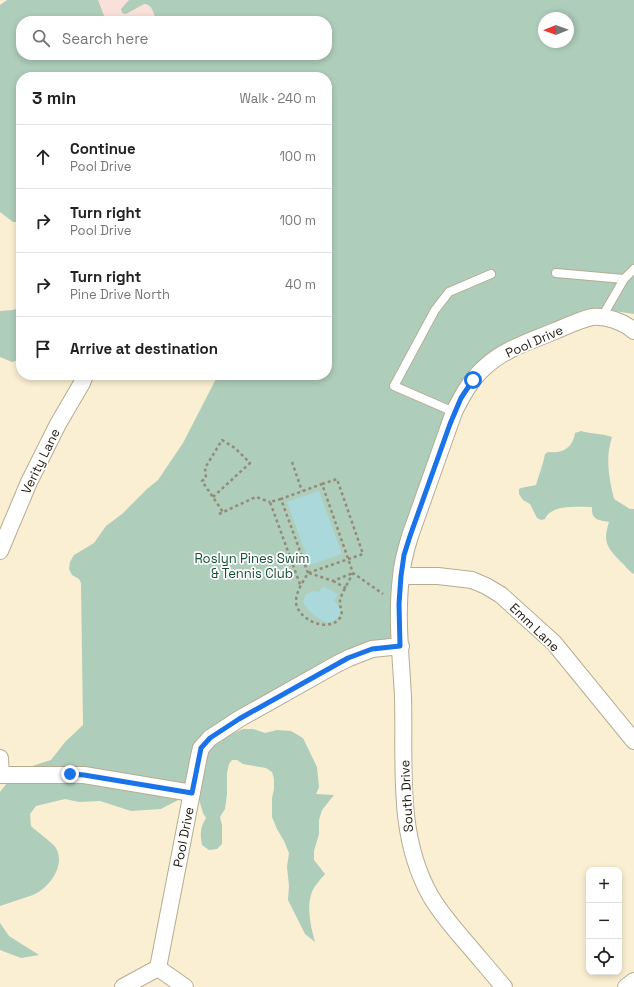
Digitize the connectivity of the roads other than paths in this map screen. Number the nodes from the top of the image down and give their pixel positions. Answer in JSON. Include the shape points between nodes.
{"nodes":[{"id":1,"x":634,"y":269,"type":"edge"},
{"id":2,"x":556,"y":272,"type":"dead end"},
{"id":3,"x":491,"y":274,"type":"dead end"},
{"id":4,"x":624,"y":279,"type":"junction"},
{"id":5,"x":602,"y":317,"type":"junction"},
{"id":6,"x":634,"y":330,"type":"edge"},
{"id":7,"x":83,"y":380,"type":"edge"},
{"id":8,"x":454,"y":412,"type":"junction"},
{"id":9,"x":0,"y":551,"type":"edge"},
{"id":10,"x":401,"y":576,"type":"junction"},
{"id":11,"x":400,"y":646,"type":"junction"},
{"id":12,"x":634,"y":741,"type":"edge"},
{"id":13,"x":0,"y":758,"type":"edge"},
{"id":14,"x":1,"y":775,"type":"edge"},
{"id":15,"x":192,"y":793,"type":"junction"},
{"id":16,"x":158,"y":968,"type":"junction"},
{"id":17,"x":634,"y":981,"type":"edge"},
{"id":18,"x":123,"y":987,"type":"edge"},
{"id":19,"x":185,"y":987,"type":"edge"},
{"id":20,"x":504,"y":987,"type":"edge"},
{"id":21,"x":626,"y":987,"type":"edge"}],
"edges":[{"from":1,"to":4,"type":"lane"},
{"from":2,"to":4,"type":"lane"},
{"from":3,"to":8,"type":"lane","via":[[449,292],[435,310],[394,386]]},
{"from":4,"to":5,"type":"lane"},
{"from":5,"to":6,"type":"street","name":"Pool Drive","via":[[628,325]]},
{"from":5,"to":8,"type":"street","name":"Pool Drive","via":[[575,322],[508,350],[485,366],[473,380]]},
{"from":7,"to":9,"type":"street","name":"Verity Lane","via":[[28,482]]},
{"from":8,"to":10,"type":"street","name":"Pool Drive","via":[[410,536]]},
{"from":10,"to":11,"type":"street","name":"Pool Drive"},
{"from":10,"to":12,"type":"street","name":"Emm Lane","via":[[438,576],[472,580],[501,595],[554,643]]},
{"from":11,"to":15,"type":"street","name":"Pool Drive","via":[[372,649],[348,658],[210,738],[201,748]]},
{"from":11,"to":20,"type":"street","name":"South Drive","via":[[405,808],[413,854],[430,896]]},
{"from":13,"to":14,"type":"street"},
{"from":14,"to":15,"type":"street","via":[[84,775]]},
{"from":15,"to":16,"type":"street","name":"Pool Drive"},
{"from":16,"to":18,"type":"street"},
{"from":16,"to":19,"type":"street"},
{"from":17,"to":21,"type":"street"}]}
